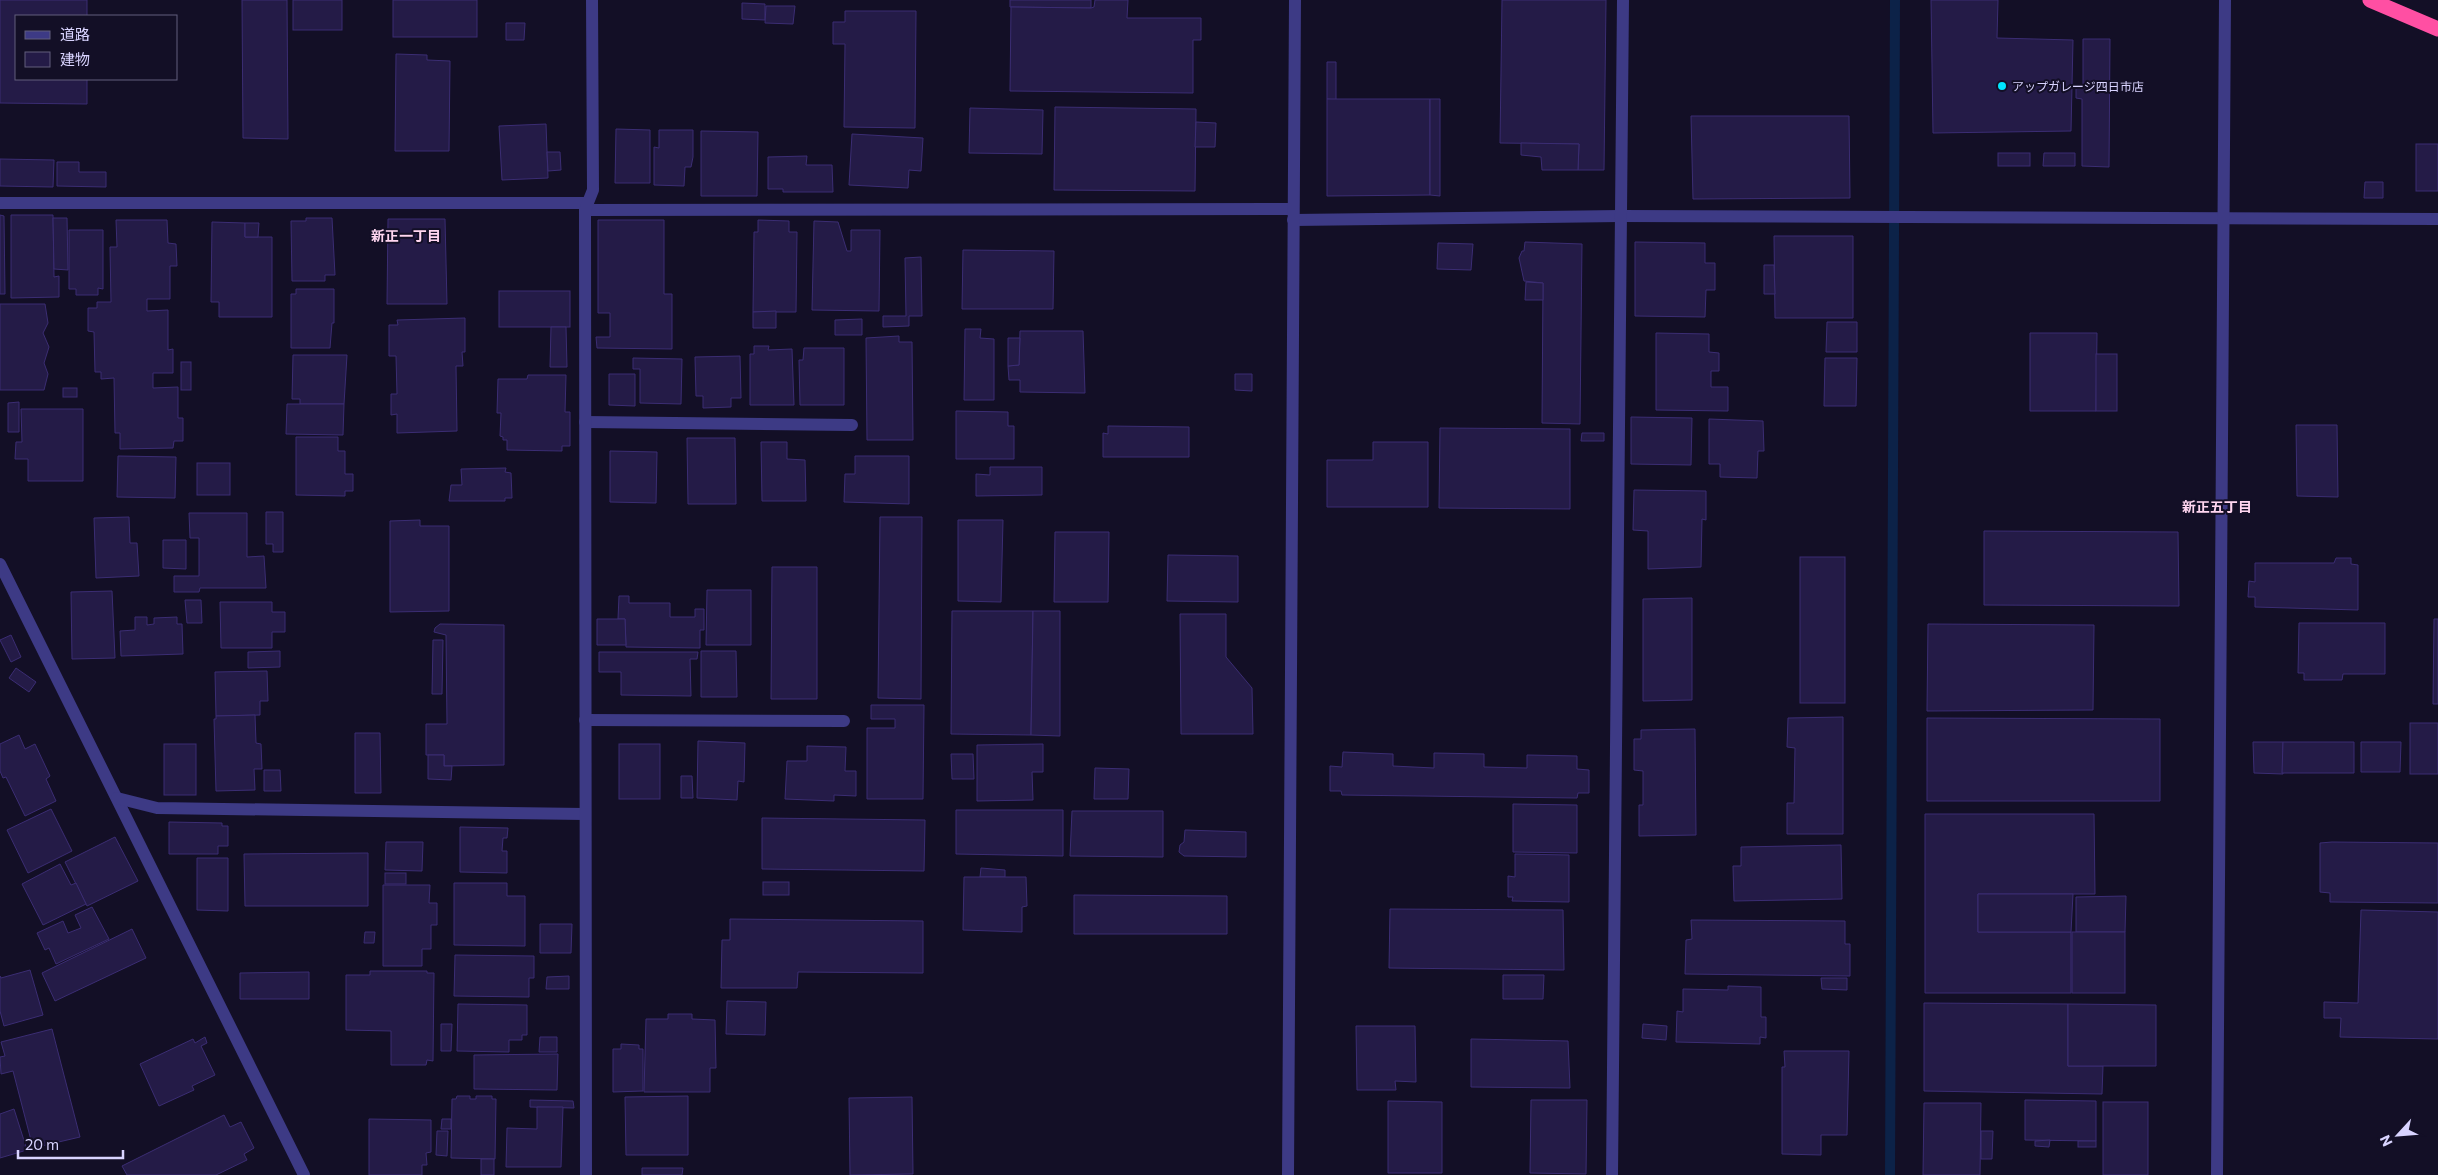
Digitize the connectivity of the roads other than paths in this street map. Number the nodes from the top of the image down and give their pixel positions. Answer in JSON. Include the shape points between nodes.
{"nodes":[{"id":1,"x":592,"y":0,"type":"edge"},
{"id":2,"x":1295,"y":0,"type":"edge"},
{"id":3,"x":1623,"y":0,"type":"edge"},
{"id":4,"x":2226,"y":0,"type":"edge"},
{"id":5,"x":2370,"y":0,"type":"edge"},
{"id":6,"x":2438,"y":29,"type":"edge"},
{"id":7,"x":0,"y":202,"type":"edge"},
{"id":8,"x":586,"y":207,"type":"junction"},
{"id":9,"x":1293,"y":215,"type":"junction"},
{"id":10,"x":1620,"y":216,"type":"junction"},
{"id":11,"x":2222,"y":218,"type":"junction"},
{"id":12,"x":2438,"y":218,"type":"edge"},
{"id":13,"x":585,"y":422,"type":"junction"},
{"id":14,"x":852,"y":425,"type":"dead end"},
{"id":15,"x":0,"y":564,"type":"edge"},
{"id":16,"x":585,"y":720,"type":"junction"},
{"id":17,"x":844,"y":721,"type":"dead end"},
{"id":18,"x":117,"y":798,"type":"junction"},
{"id":19,"x":585,"y":814,"type":"junction"},
{"id":20,"x":304,"y":1175,"type":"edge"},
{"id":21,"x":586,"y":1175,"type":"edge"},
{"id":22,"x":1288,"y":1175,"type":"edge"},
{"id":23,"x":1612,"y":1175,"type":"edge"},
{"id":24,"x":2216,"y":1175,"type":"edge"}],
"edges":[{"from":1,"to":8,"type":"street","via":[[593,190]]},
{"from":2,"to":9,"type":"street"},
{"from":3,"to":10,"type":"street"},
{"from":4,"to":11,"type":"street"},
{"from":5,"to":6,"type":"highway"},
{"from":7,"to":8,"type":"street"},
{"from":8,"to":9,"type":"street"},
{"from":8,"to":13,"type":"street"},
{"from":9,"to":10,"type":"street"},
{"from":9,"to":22,"type":"street"},
{"from":10,"to":11,"type":"street"},
{"from":10,"to":23,"type":"street"},
{"from":11,"to":12,"type":"street"},
{"from":11,"to":24,"type":"street"},
{"from":13,"to":14,"type":"street"},
{"from":13,"to":16,"type":"street"},
{"from":15,"to":18,"type":"street"},
{"from":16,"to":17,"type":"street"},
{"from":16,"to":19,"type":"street"},
{"from":18,"to":19,"type":"street","via":[[157,808]]},
{"from":18,"to":20,"type":"street"},
{"from":19,"to":21,"type":"street"}]}
